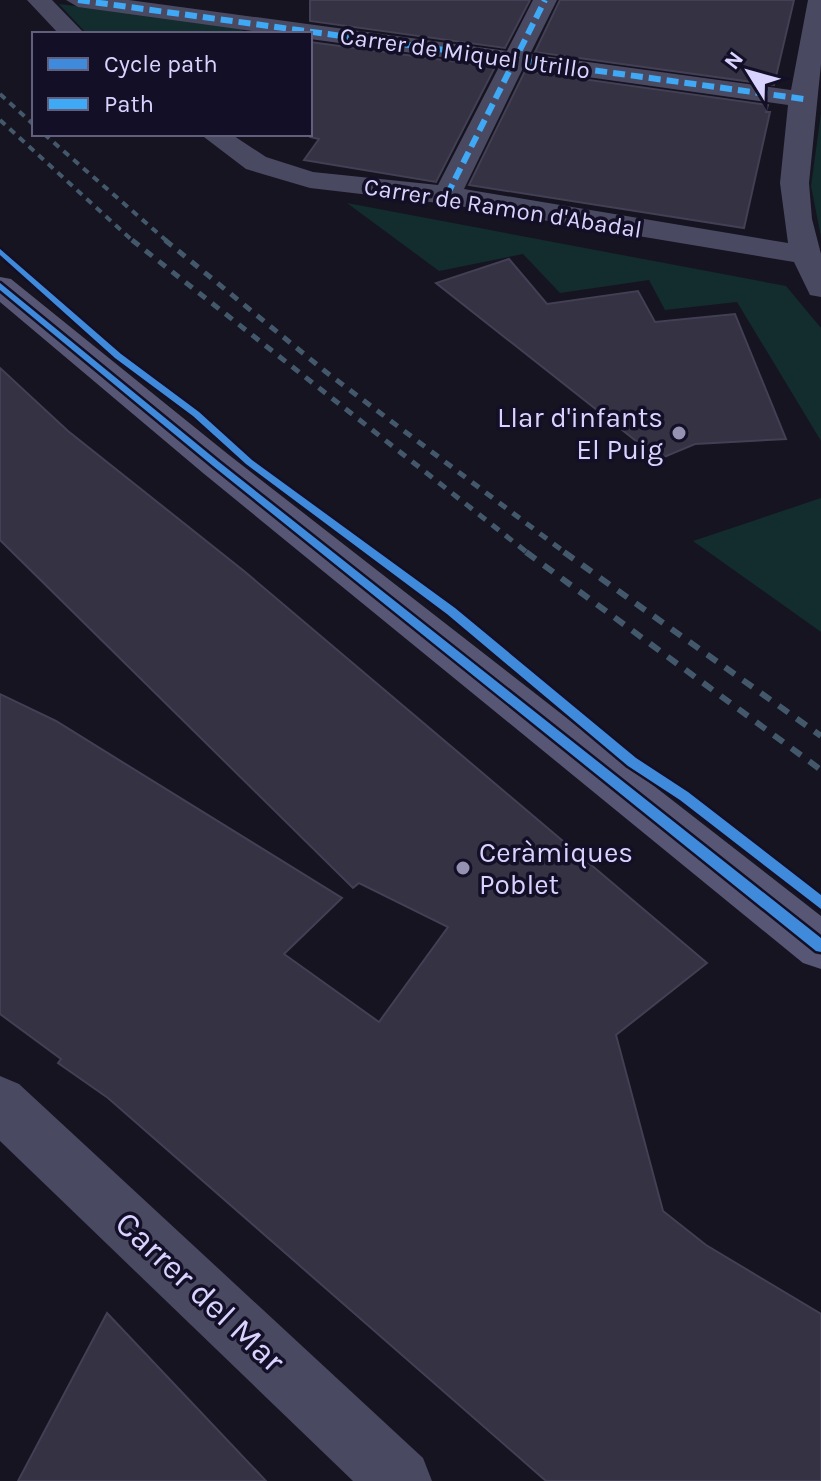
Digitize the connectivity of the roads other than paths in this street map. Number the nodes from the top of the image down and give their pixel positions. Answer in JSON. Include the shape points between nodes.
{"nodes":[{"id":1,"x":39,"y":0,"type":"edge"},
{"id":2,"x":78,"y":0,"type":"edge"},
{"id":3,"x":545,"y":0,"type":"edge"},
{"id":4,"x":820,"y":0,"type":"edge"},
{"id":5,"x":268,"y":22,"type":"edge"},
{"id":6,"x":71,"y":32,"type":"edge"},
{"id":7,"x":516,"y":62,"type":"junction"},
{"id":8,"x":804,"y":99,"type":"junction"},
{"id":9,"x":216,"y":136,"type":"edge"},
{"id":10,"x":447,"y":195,"type":"junction"},
{"id":11,"x":804,"y":254,"type":"junction"},
{"id":12,"x":0,"y":286,"type":"edge"},
{"id":13,"x":821,"y":288,"type":"edge"},
{"id":14,"x":821,"y":946,"type":"edge"},
{"id":15,"x":0,"y":1103,"type":"edge"},
{"id":16,"x":400,"y":1481,"type":"edge"}],
"edges":[{"from":1,"to":6,"type":"street"},
{"from":2,"to":5,"type":"street","name":"Carrer de Miquel Utrillo"},
{"from":3,"to":7,"type":"street"},
{"from":4,"to":8,"type":"street"},
{"from":5,"to":7,"type":"street","name":"Carrer de Miquel Utrillo"},
{"from":7,"to":8,"type":"street","name":"Carrer de Miquel Utrillo"},
{"from":7,"to":10,"type":"street"},
{"from":8,"to":11,"type":"street","via":[[792,181]]},
{"from":9,"to":10,"type":"street","name":"Carrer de Ramon d'Abadal","via":[[256,163],[310,180]]},
{"from":10,"to":11,"type":"street","name":"Carrer de Ramon d'Abadal"},
{"from":11,"to":13,"type":"street"},
{"from":12,"to":14,"type":"street"},
{"from":15,"to":16,"type":"street","name":"Carrer del Mar"}]}
